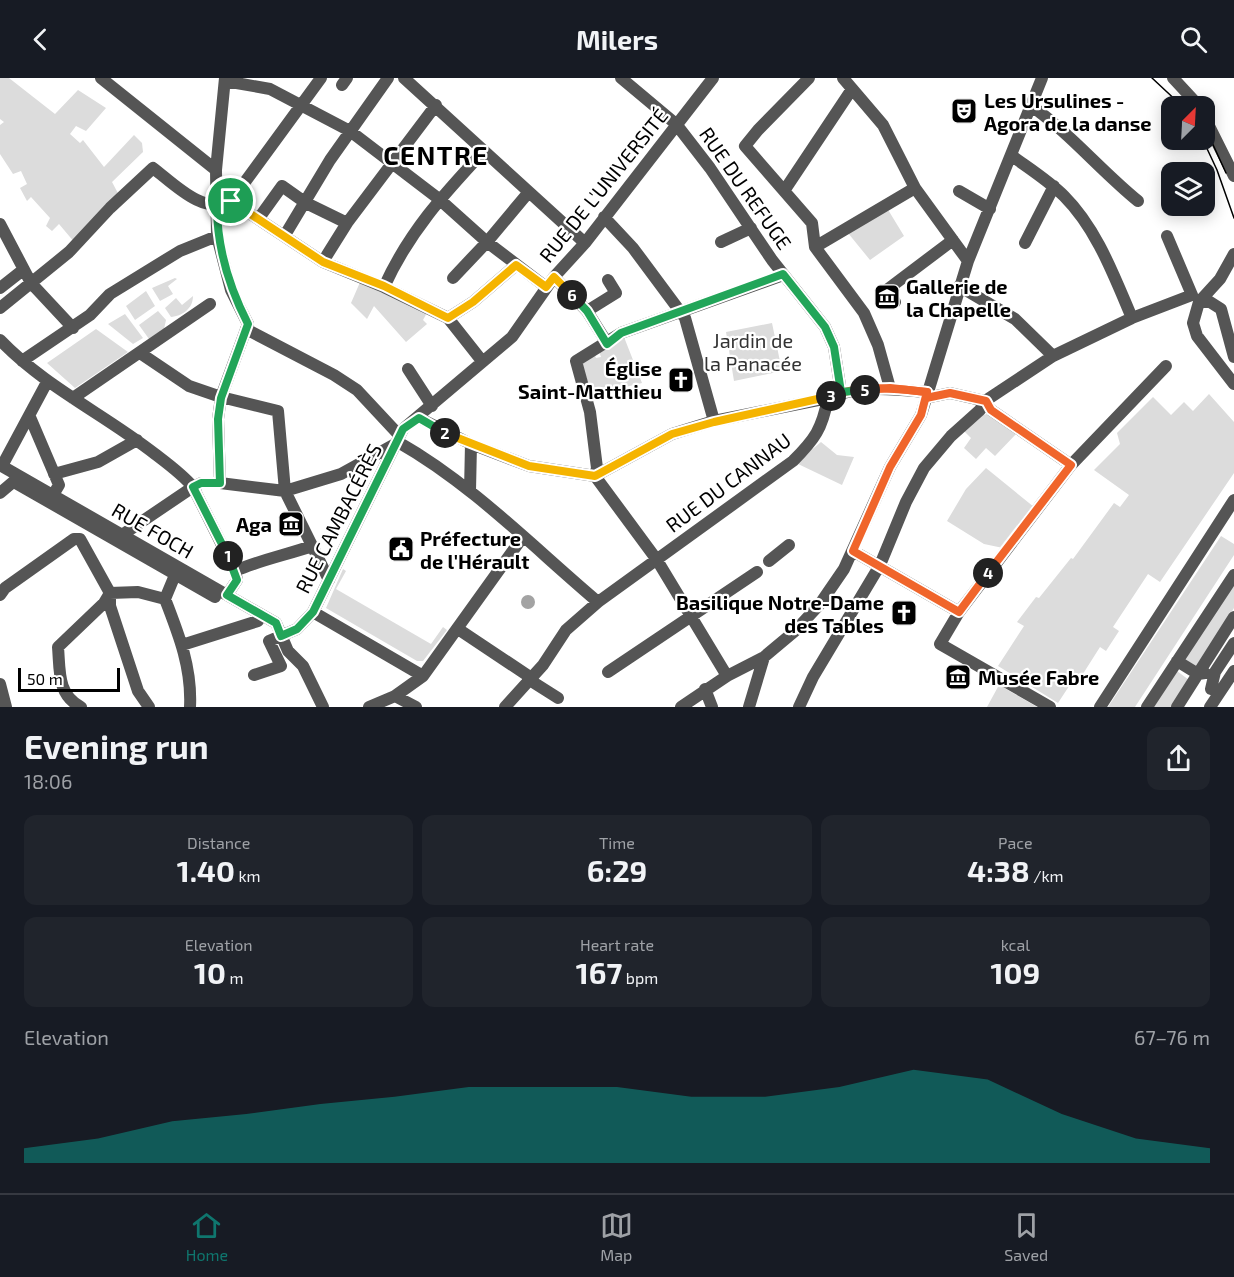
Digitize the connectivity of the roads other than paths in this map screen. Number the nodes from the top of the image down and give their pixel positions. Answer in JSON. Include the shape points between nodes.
{"nodes":[{"id":1,"x":101,"y":78,"type":"edge"},
{"id":2,"x":321,"y":78,"type":"edge"},
{"id":3,"x":388,"y":78,"type":"edge"},
{"id":4,"x":404,"y":78,"type":"edge"},
{"id":5,"x":621,"y":78,"type":"edge"},
{"id":6,"x":713,"y":78,"type":"edge"},
{"id":7,"x":809,"y":78,"type":"edge"},
{"id":8,"x":843,"y":78,"type":"edge"},
{"id":9,"x":1042,"y":78,"type":"edge"},
{"id":10,"x":1173,"y":78,"type":"edge"},
{"id":11,"x":225,"y":79,"type":"edge"},
{"id":12,"x":852,"y":89,"type":"junction"},
{"id":13,"x":1190,"y":96,"type":"edge"},
{"id":14,"x":303,"y":104,"type":"junction"},
{"id":15,"x":436,"y":105,"type":"junction"},
{"id":16,"x":1030,"y":105,"type":"junction"},
{"id":17,"x":676,"y":124,"type":"junction"},
{"id":18,"x":350,"y":131,"type":"junction"},
{"id":19,"x":1215,"y":138,"type":"edge"},
{"id":20,"x":483,"y":152,"type":"junction"},
{"id":21,"x":1012,"y":156,"type":"junction"},
{"id":22,"x":392,"y":163,"type":"junction"},
{"id":23,"x":216,"y":170,"type":"junction"},
{"id":24,"x":1234,"y":176,"type":"edge"},
{"id":25,"x":1054,"y":186,"type":"junction"},
{"id":26,"x":915,"y":188,"type":"junction"},
{"id":27,"x":784,"y":191,"type":"junction"},
{"id":28,"x":959,"y":191,"type":"dead end"},
{"id":29,"x":528,"y":193,"type":"junction"},
{"id":30,"x":439,"y":199,"type":"junction"},
{"id":31,"x":231,"y":201,"type":"junction"},
{"id":32,"x":1138,"y":201,"type":"dead end"},
{"id":33,"x":307,"y":205,"type":"junction"},
{"id":34,"x":217,"y":206,"type":"junction"},
{"id":35,"x":990,"y":208,"type":"junction"},
{"id":36,"x":259,"y":218,"type":"junction"},
{"id":37,"x":604,"y":218,"type":"junction"},
{"id":38,"x":347,"y":223,"type":"junction"},
{"id":39,"x":0,"y":224,"type":"edge"},
{"id":40,"x":751,"y":228,"type":"junction"},
{"id":41,"x":285,"y":235,"type":"junction"},
{"id":42,"x":217,"y":236,"type":"junction"},
{"id":43,"x":1167,"y":236,"type":"dead end"},
{"id":44,"x":953,"y":240,"type":"junction"},
{"id":45,"x":487,"y":242,"type":"junction"},
{"id":46,"x":721,"y":242,"type":"dead end"},
{"id":47,"x":585,"y":243,"type":"junction"},
{"id":48,"x":1025,"y":243,"type":"dead end"},
{"id":49,"x":815,"y":248,"type":"junction"},
{"id":50,"x":1234,"y":254,"type":"edge"},
{"id":51,"x":324,"y":259,"type":"junction"},
{"id":52,"x":968,"y":261,"type":"junction"},
{"id":53,"x":516,"y":265,"type":"junction"},
{"id":54,"x":23,"y":270,"type":"junction"},
{"id":55,"x":783,"y":274,"type":"junction"},
{"id":56,"x":453,"y":278,"type":"dead end"},
{"id":57,"x":608,"y":280,"type":"dead end"},
{"id":58,"x":550,"y":282,"type":"junction"},
{"id":59,"x":31,"y":283,"type":"junction"},
{"id":60,"x":384,"y":286,"type":"junction"},
{"id":61,"x":959,"y":286,"type":"junction"},
{"id":62,"x":0,"y":288,"type":"edge"},
{"id":63,"x":1195,"y":299,"type":"junction"},
{"id":64,"x":895,"y":302,"type":"dead end"},
{"id":65,"x":210,"y":304,"type":"dead end"},
{"id":66,"x":0,"y":308,"type":"edge"},
{"id":67,"x":587,"y":311,"type":"junction"},
{"id":68,"x":680,"y":313,"type":"junction"},
{"id":69,"x":448,"y":318,"type":"junction"},
{"id":70,"x":1132,"y":318,"type":"junction"},
{"id":71,"x":73,"y":328,"type":"junction"},
{"id":72,"x":246,"y":328,"type":"junction"},
{"id":73,"x":1,"y":344,"type":"edge"},
{"id":74,"x":607,"y":344,"type":"junction"},
{"id":75,"x":140,"y":353,"type":"junction"},
{"id":76,"x":1053,"y":356,"type":"junction"},
{"id":77,"x":1234,"y":357,"type":"edge"},
{"id":78,"x":22,"y":361,"type":"junction"},
{"id":79,"x":482,"y":361,"type":"junction"},
{"id":80,"x":1166,"y":366,"type":"dead end"},
{"id":81,"x":408,"y":369,"type":"dead end"},
{"id":82,"x":47,"y":382,"type":"junction"},
{"id":83,"x":1234,"y":384,"type":"edge"},
{"id":84,"x":890,"y":388,"type":"junction"},
{"id":85,"x":841,"y":392,"type":"junction"},
{"id":86,"x":926,"y":395,"type":"junction"},
{"id":87,"x":73,"y":398,"type":"junction"},
{"id":88,"x":221,"y":398,"type":"junction"},
{"id":89,"x":828,"y":398,"type":"junction"},
{"id":90,"x":986,"y":401,"type":"junction"},
{"id":91,"x":432,"y":406,"type":"junction"},
{"id":92,"x":30,"y":417,"type":"junction"},
{"id":93,"x":419,"y":418,"type":"junction"},
{"id":94,"x":714,"y":422,"type":"junction"},
{"id":95,"x":398,"y":439,"type":"junction"},
{"id":96,"x":137,"y":440,"type":"junction"},
{"id":97,"x":471,"y":444,"type":"junction"},
{"id":98,"x":1071,"y":465,"type":"junction"},
{"id":99,"x":1,"y":468,"type":"edge"},
{"id":100,"x":54,"y":474,"type":"junction"},
{"id":101,"x":595,"y":476,"type":"junction"},
{"id":102,"x":13,"y":482,"type":"junction"},
{"id":103,"x":220,"y":483,"type":"junction"},
{"id":104,"x":193,"y":487,"type":"junction"},
{"id":105,"x":285,"y":491,"type":"junction"},
{"id":106,"x":470,"y":491,"type":"junction"},
{"id":107,"x":0,"y":493,"type":"edge"},
{"id":108,"x":53,"y":495,"type":"junction"},
{"id":109,"x":1234,"y":500,"type":"edge"},
{"id":110,"x":91,"y":528,"type":"junction"},
{"id":111,"x":122,"y":535,"type":"junction"},
{"id":112,"x":522,"y":538,"type":"junction"},
{"id":113,"x":80,"y":539,"type":"junction"},
{"id":114,"x":789,"y":545,"type":"dead end"},
{"id":115,"x":312,"y":546,"type":"junction"},
{"id":116,"x":853,"y":551,"type":"junction"},
{"id":117,"x":657,"y":560,"type":"junction"},
{"id":118,"x":769,"y":561,"type":"dead end"},
{"id":119,"x":880,"y":565,"type":"junction"},
{"id":120,"x":235,"y":571,"type":"junction"},
{"id":121,"x":757,"y":572,"type":"dead end"},
{"id":122,"x":175,"y":575,"type":"junction"},
{"id":123,"x":1234,"y":575,"type":"edge"},
{"id":124,"x":329,"y":580,"type":"junction"},
{"id":125,"x":2,"y":588,"type":"edge"},
{"id":126,"x":110,"y":593,"type":"junction"},
{"id":127,"x":227,"y":595,"type":"junction"},
{"id":128,"x":165,"y":599,"type":"junction"},
{"id":129,"x":598,"y":602,"type":"junction"},
{"id":130,"x":313,"y":612,"type":"junction"},
{"id":131,"x":959,"y":612,"type":"junction"},
{"id":132,"x":692,"y":617,"type":"junction"},
{"id":133,"x":1234,"y":617,"type":"edge"},
{"id":134,"x":258,"y":621,"type":"junction"},
{"id":135,"x":458,"y":628,"type":"junction"},
{"id":136,"x":281,"y":636,"type":"junction"},
{"id":137,"x":1234,"y":643,"type":"edge"},
{"id":138,"x":182,"y":645,"type":"junction"},
{"id":139,"x":764,"y":657,"type":"junction"},
{"id":140,"x":1177,"y":661,"type":"junction"},
{"id":141,"x":1234,"y":671,"type":"edge"},
{"id":142,"x":608,"y":672,"type":"dead end"},
{"id":143,"x":1215,"y":672,"type":"junction"},
{"id":144,"x":1198,"y":674,"type":"junction"},
{"id":145,"x":254,"y":675,"type":"dead end"},
{"id":146,"x":423,"y":676,"type":"junction"},
{"id":147,"x":727,"y":676,"type":"junction"},
{"id":148,"x":529,"y":678,"type":"junction"},
{"id":149,"x":0,"y":684,"type":"edge"},
{"id":150,"x":705,"y":689,"type":"junction"},
{"id":151,"x":1211,"y":689,"type":"dead end"},
{"id":152,"x":395,"y":696,"type":"junction"},
{"id":153,"x":558,"y":698,"type":"dead end"},
{"id":154,"x":75,"y":706,"type":"edge"},
{"id":155,"x":6,"y":707,"type":"edge"},
{"id":156,"x":149,"y":707,"type":"edge"},
{"id":157,"x":190,"y":707,"type":"edge"},
{"id":158,"x":323,"y":707,"type":"edge"},
{"id":159,"x":369,"y":707,"type":"edge"},
{"id":160,"x":416,"y":707,"type":"edge"},
{"id":161,"x":505,"y":707,"type":"edge"},
{"id":162,"x":681,"y":707,"type":"edge"},
{"id":163,"x":712,"y":707,"type":"edge"},
{"id":164,"x":749,"y":707,"type":"edge"},
{"id":165,"x":799,"y":707,"type":"edge"},
{"id":166,"x":1050,"y":707,"type":"edge"},
{"id":167,"x":1100,"y":707,"type":"edge"},
{"id":168,"x":1147,"y":707,"type":"edge"},
{"id":169,"x":1177,"y":707,"type":"edge"},
{"id":170,"x":1210,"y":707,"type":"edge"}],
"edges":[{"from":1,"to":23,"type":"street"},
{"from":2,"to":14,"type":"street"},
{"from":3,"to":18,"type":"street"},
{"from":4,"to":15,"type":"street"},
{"from":5,"to":17,"type":"street","name":"RUE DU REFUGE"},
{"from":6,"to":17,"type":"street","name":"RUE DE L'UNIVERSITÉ"},
{"from":7,"to":27,"type":"street","via":[[745,146]]},
{"from":8,"to":12,"type":"street"},
{"from":9,"to":16,"type":"street"},
{"from":10,"to":13,"type":"street"},
{"from":11,"to":14,"type":"street","via":[[270,89]]},
{"from":11,"to":23,"type":"street"},
{"from":12,"to":26,"type":"street","via":[[883,125]]},
{"from":12,"to":27,"type":"street"},
{"from":14,"to":18,"type":"street"},
{"from":14,"to":31,"type":"street"},
{"from":15,"to":20,"type":"street"},
{"from":15,"to":22,"type":"street"},
{"from":16,"to":21,"type":"street"},
{"from":16,"to":32,"type":"street","via":[[1058,124]]},
{"from":17,"to":37,"type":"street","name":"RUE DE L'UNIVERSITÉ"},
{"from":17,"to":40,"type":"street","name":"RUE DU REFUGE"},
{"from":18,"to":22,"type":"street"},
{"from":18,"to":33,"type":"street"},
{"from":19,"to":24,"type":"street"},
{"from":20,"to":29,"type":"street"},
{"from":20,"to":30,"type":"street"},
{"from":21,"to":25,"type":"street"},
{"from":21,"to":35,"type":"street"},
{"from":22,"to":30,"type":"street"},
{"from":22,"to":38,"type":"street"},
{"from":23,"to":34,"type":"street"},
{"from":25,"to":48,"type":"street"},
{"from":25,"to":70,"type":"street","via":[[1067,198],[1099,245]]},
{"from":26,"to":44,"type":"street"},
{"from":26,"to":49,"type":"street"},
{"from":27,"to":49,"type":"street","via":[[812,223]]},
{"from":28,"to":35,"type":"street"},
{"from":29,"to":45,"type":"street"},
{"from":29,"to":47,"type":"street"},
{"from":30,"to":45,"type":"street"},
{"from":30,"to":60,"type":"street","via":[[408,239]]},
{"from":31,"to":34,"type":"street"},
{"from":31,"to":36,"type":"street"},
{"from":33,"to":36,"type":"street","via":[[284,187]]},
{"from":33,"to":38,"type":"street"},
{"from":33,"to":41,"type":"street"},
{"from":34,"to":42,"type":"street"},
{"from":34,"to":59,"type":"street","via":[[186,194],[153,168],[69,252]]},
{"from":35,"to":52,"type":"street"},
{"from":36,"to":41,"type":"street"},
{"from":37,"to":47,"type":"street","name":"RUE DE L'UNIVERSITÉ"},
{"from":37,"to":68,"type":"street","via":[[633,248]]},
{"from":38,"to":51,"type":"street"},
{"from":39,"to":54,"type":"street"},
{"from":40,"to":46,"type":"street"},
{"from":40,"to":55,"type":"street","name":"RUE DU REFUGE"},
{"from":41,"to":51,"type":"street"},
{"from":42,"to":71,"type":"street","via":[[180,251],[110,294]]},
{"from":42,"to":72,"type":"street","via":[[231,290],[248,324]]},
{"from":43,"to":63,"type":"street"},
{"from":44,"to":52,"type":"street"},
{"from":44,"to":64,"type":"street","via":[[888,289]]},
{"from":45,"to":53,"type":"street"},
{"from":45,"to":56,"type":"street"},
{"from":47,"to":58,"type":"street","name":"RUE DE L'UNIVERSITÉ"},
{"from":49,"to":84,"type":"street","via":[[864,313],[879,345]]},
{"from":50,"to":63,"type":"street","via":[[1220,279]]},
{"from":51,"to":60,"type":"street"},
{"from":52,"to":61,"type":"street"},
{"from":53,"to":58,"type":"street"},
{"from":53,"to":69,"type":"street"},
{"from":54,"to":59,"type":"street"},
{"from":54,"to":62,"type":"street"},
{"from":55,"to":68,"type":"street"},
{"from":55,"to":85,"type":"street","name":"RUE DU REFUGE","via":[[825,327],[834,347]]},
{"from":57,"to":67,"type":"street","via":[[615,293]]},
{"from":58,"to":67,"type":"street"},
{"from":58,"to":79,"type":"street","name":"RUE DE L'UNIVERSITÉ","via":[[512,337]]},
{"from":59,"to":66,"type":"street"},
{"from":59,"to":71,"type":"street"},
{"from":60,"to":69,"type":"street"},
{"from":61,"to":76,"type":"street","via":[[1015,319]]},
{"from":61,"to":86,"type":"street"},
{"from":63,"to":70,"type":"street"},
{"from":63,"to":77,"type":"street","via":[[1221,309]]},
{"from":63,"to":83,"type":"street","via":[[1194,331]]},
{"from":65,"to":75,"type":"street"},
{"from":67,"to":74,"type":"street"},
{"from":68,"to":74,"type":"street","via":[[621,333]]},
{"from":68,"to":94,"type":"street","via":[[687,322]]},
{"from":69,"to":79,"type":"street"},
{"from":70,"to":76,"type":"street"},
{"from":71,"to":78,"type":"street"},
{"from":72,"to":88,"type":"street"},
{"from":72,"to":95,"type":"street","via":[[357,390]]},
{"from":73,"to":78,"type":"street"},
{"from":74,"to":101,"type":"street","via":[[576,361],[590,412]]},
{"from":75,"to":87,"type":"street"},
{"from":75,"to":88,"type":"street","via":[[189,386]]},
{"from":76,"to":90,"type":"street"},
{"from":78,"to":82,"type":"street"},
{"from":79,"to":91,"type":"street","name":"RUE DE L'UNIVERSITÉ"},
{"from":80,"to":98,"type":"street"},
{"from":81,"to":91,"type":"street"},
{"from":82,"to":87,"type":"street"},
{"from":82,"to":92,"type":"street"},
{"from":84,"to":85,"type":"street"},
{"from":84,"to":86,"type":"street"},
{"from":85,"to":89,"type":"street"},
{"from":86,"to":90,"type":"street","via":[[950,393]]},
{"from":86,"to":116,"type":"street","via":[[921,415],[890,467]]},
{"from":87,"to":96,"type":"street"},
{"from":88,"to":103,"type":"street"},
{"from":88,"to":105,"type":"street","via":[[278,411]]},
{"from":89,"to":94,"type":"street"},
{"from":89,"to":117,"type":"street","name":"RUE DU CANNAU","via":[[823,424],[793,461]]},
{"from":90,"to":98,"type":"street","via":[[991,410]]},
{"from":90,"to":119,"type":"street","via":[[924,468]]},
{"from":91,"to":93,"type":"street","name":"RUE DE L'UNIVERSITÉ"},
{"from":92,"to":99,"type":"street"},
{"from":92,"to":100,"type":"street"},
{"from":93,"to":95,"type":"street","name":"RUE DE L'UNIVERSITÉ","via":[[403,429]]},
{"from":93,"to":97,"type":"street"},
{"from":94,"to":101,"type":"street","via":[[672,434]]},
{"from":95,"to":105,"type":"street","via":[[341,474]]},
{"from":95,"to":106,"type":"street"},
{"from":95,"to":124,"type":"street","name":"RUE CAMBACÉRÈS"},
{"from":96,"to":100,"type":"street","via":[[98,462]]},
{"from":96,"to":104,"type":"street"},
{"from":97,"to":101,"type":"street","via":[[529,466]]},
{"from":97,"to":106,"type":"street"},
{"from":98,"to":131,"type":"street"},
{"from":99,"to":102,"type":"street","name":"RUE FOCH"},
{"from":99,"to":108,"type":"street","name":"RUE FOCH"},
{"from":100,"to":108,"type":"street","via":[[59,485]]},
{"from":101,"to":117,"type":"street"},
{"from":102,"to":107,"type":"street"},
{"from":102,"to":110,"type":"street","name":"RUE FOCH"},
{"from":103,"to":104,"type":"street"},
{"from":103,"to":105,"type":"street"},
{"from":104,"to":111,"type":"street"},
{"from":104,"to":120,"type":"street"},
{"from":105,"to":115,"type":"street"},
{"from":106,"to":112,"type":"street"},
{"from":108,"to":111,"type":"street","name":"RUE FOCH"},
{"from":109,"to":167,"type":"street"},
{"from":110,"to":113,"type":"street"},
{"from":110,"to":122,"type":"street","name":"RUE FOCH"},
{"from":111,"to":127,"type":"street","name":"RUE FOCH"},
{"from":112,"to":129,"type":"street"},
{"from":112,"to":135,"type":"street"},
{"from":113,"to":125,"type":"street","via":[[64,545]]},
{"from":113,"to":126,"type":"street"},
{"from":114,"to":118,"type":"street"},
{"from":115,"to":120,"type":"street"},
{"from":115,"to":124,"type":"street"},
{"from":116,"to":119,"type":"street"},
{"from":116,"to":139,"type":"street","via":[[820,604]]},
{"from":117,"to":129,"type":"street","name":"RUE DU CANNAU"},
{"from":117,"to":132,"type":"street"},
{"from":119,"to":131,"type":"street"},
{"from":119,"to":165,"type":"street"},
{"from":120,"to":127,"type":"street","via":[[237,580]]},
{"from":121,"to":132,"type":"street"},
{"from":122,"to":128,"type":"street"},
{"from":122,"to":134,"type":"street","name":"RUE FOCH"},
{"from":123,"to":140,"type":"street"},
{"from":124,"to":130,"type":"street","name":"RUE CAMBACÉRÈS"},
{"from":126,"to":128,"type":"street","via":[[138,592]]},
{"from":126,"to":154,"type":"street","via":[[58,647],[61,688]]},
{"from":126,"to":156,"type":"street","via":[[110,606],[138,691]]},
{"from":127,"to":136,"type":"street","name":"RUE FOCH","via":[[276,623]]},
{"from":128,"to":138,"type":"street"},
{"from":129,"to":148,"type":"street","name":"RUE DU CANNAU","via":[[566,630],[543,665]]},
{"from":130,"to":136,"type":"street","via":[[297,629]]},
{"from":130,"to":146,"type":"street"},
{"from":131,"to":166,"type":"street","via":[[940,644]]},
{"from":132,"to":142,"type":"street"},
{"from":132,"to":147,"type":"street"},
{"from":133,"to":144,"type":"street"},
{"from":134,"to":136,"type":"street","name":"RUE FOCH"},
{"from":134,"to":138,"type":"street"},
{"from":135,"to":146,"type":"street"},
{"from":135,"to":148,"type":"street"},
{"from":136,"to":145,"type":"street","via":[[269,641],[281,666]]},
{"from":136,"to":158,"type":"street","name":"RUE FOCH","via":[[288,651],[303,666]]},
{"from":137,"to":143,"type":"street"},
{"from":138,"to":157,"type":"street","via":[[191,685]]},
{"from":139,"to":147,"type":"street"},
{"from":139,"to":164,"type":"street"},
{"from":140,"to":144,"type":"street"},
{"from":140,"to":168,"type":"street"},
{"from":141,"to":170,"type":"street"},
{"from":143,"to":144,"type":"street"},
{"from":143,"to":151,"type":"street"},
{"from":144,"to":169,"type":"street"},
{"from":146,"to":152,"type":"street"},
{"from":147,"to":150,"type":"street"},
{"from":148,"to":153,"type":"street"},
{"from":148,"to":161,"type":"street","name":"RUE DU CANNAU"},
{"from":149,"to":155,"type":"street"},
{"from":150,"to":162,"type":"street"},
{"from":150,"to":163,"type":"street"},
{"from":152,"to":159,"type":"street"},
{"from":152,"to":160,"type":"street"}]}
